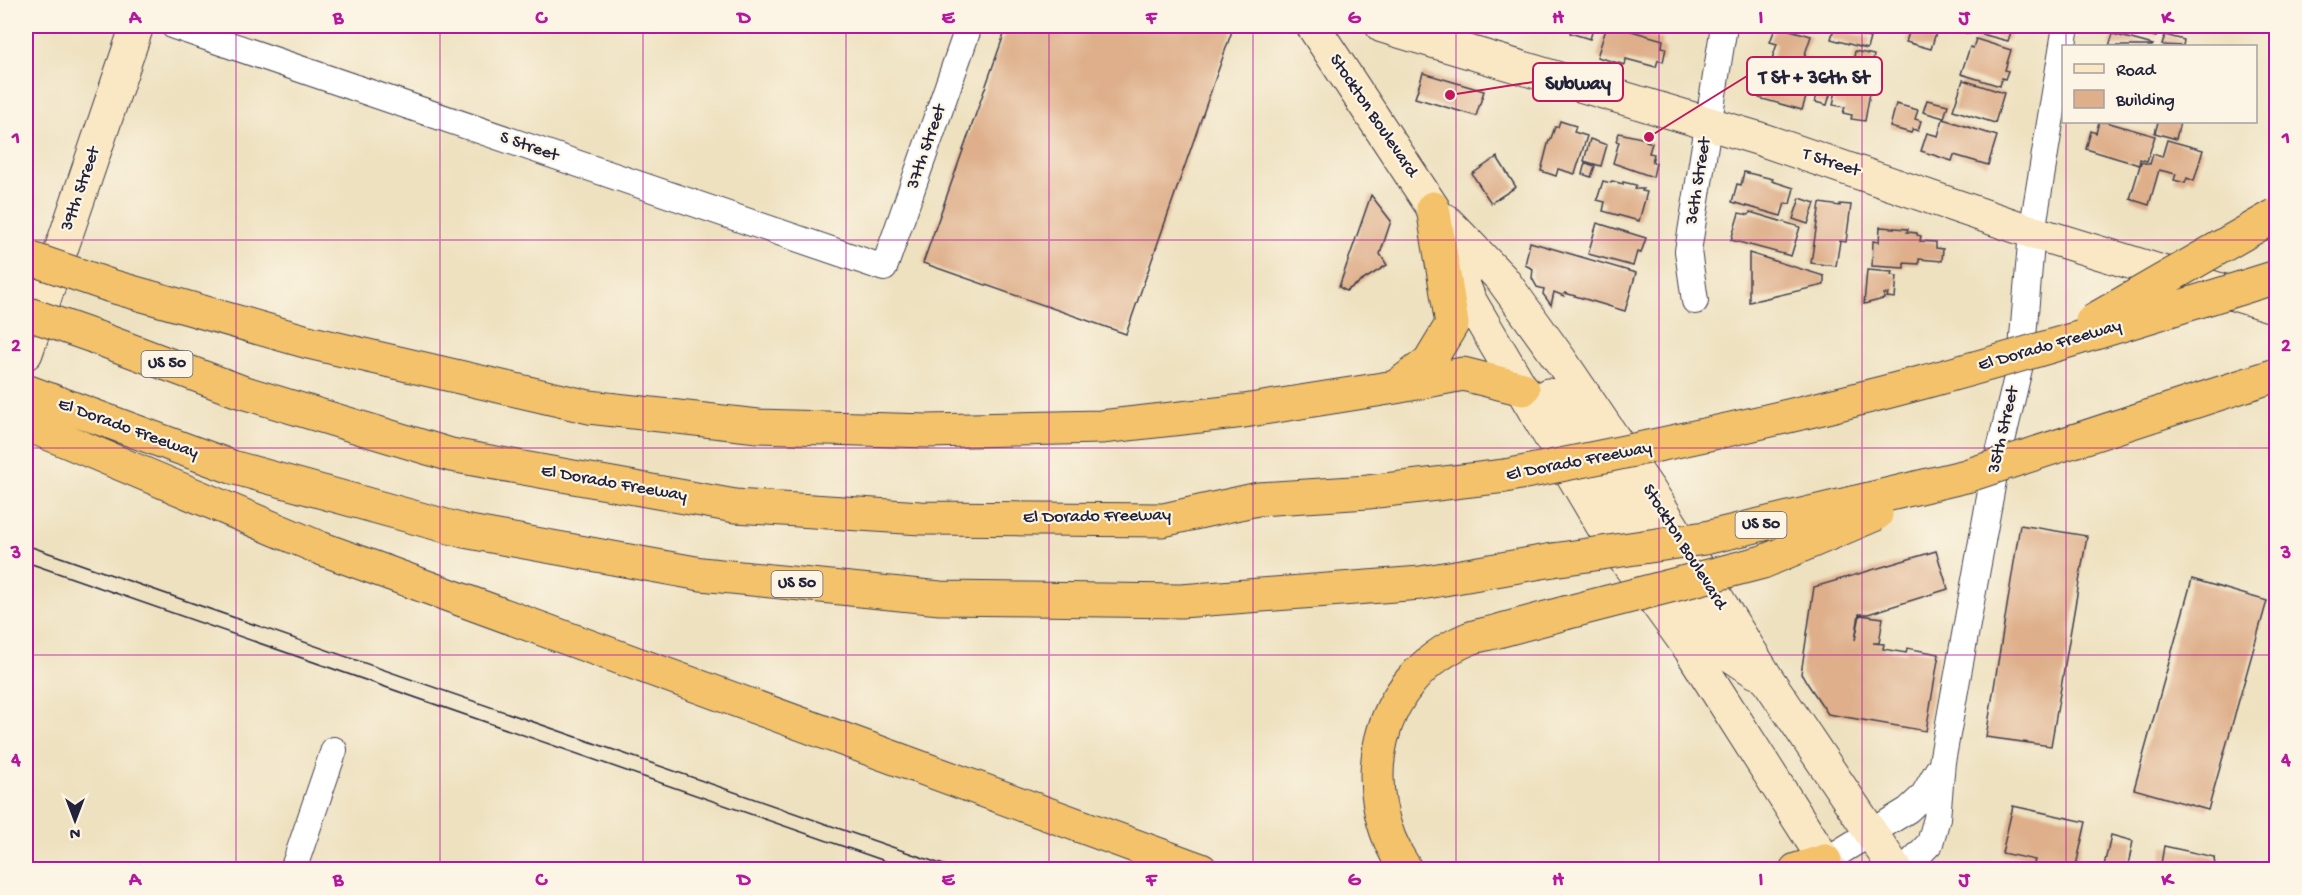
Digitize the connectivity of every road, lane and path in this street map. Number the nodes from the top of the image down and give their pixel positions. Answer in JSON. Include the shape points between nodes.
{"nodes":[{"id":1,"x":137,"y":26,"type":"edge"},
{"id":2,"x":174,"y":26,"type":"edge"},
{"id":3,"x":969,"y":26,"type":"edge"},
{"id":4,"x":1313,"y":26,"type":"edge"},
{"id":5,"x":1383,"y":26,"type":"edge"},
{"id":6,"x":1724,"y":26,"type":"edge"},
{"id":7,"x":2066,"y":26,"type":"edge"},
{"id":8,"x":2063,"y":45,"type":"edge"},
{"id":9,"x":2062,"y":50,"type":"edge"},
{"id":10,"x":1707,"y":124,"type":"junction"},
{"id":11,"x":1433,"y":208,"type":"junction"},
{"id":12,"x":2277,"y":215,"type":"edge"},
{"id":13,"x":2032,"y":232,"type":"junction"},
{"id":14,"x":26,"y":257,"type":"edge"},
{"id":15,"x":884,"y":268,"type":"joint"},
{"id":16,"x":2277,"y":277,"type":"edge"},
{"id":17,"x":1695,"y":301,"type":"dead end"},
{"id":18,"x":2277,"y":307,"type":"edge"},
{"id":19,"x":26,"y":313,"type":"edge"},
{"id":20,"x":2047,"y":347,"type":"junction"},
{"id":21,"x":26,"y":353,"type":"edge"},
{"id":22,"x":2277,"y":375,"type":"edge"},
{"id":23,"x":1395,"y":387,"type":"junction"},
{"id":24,"x":1523,"y":389,"type":"junction"},
{"id":25,"x":26,"y":391,"type":"edge"},
{"id":26,"x":38,"y":429,"type":"edge"},
{"id":27,"x":1966,"y":476,"type":"junction"},
{"id":28,"x":1768,"y":680,"type":"junction"},
{"id":29,"x":334,"y":750,"type":"dead end"},
{"id":30,"x":1942,"y":762,"type":"junction"},
{"id":31,"x":1870,"y":833,"type":"junction"},
{"id":32,"x":1817,"y":867,"type":"edge"},
{"id":33,"x":293,"y":870,"type":"edge"},
{"id":34,"x":1201,"y":870,"type":"edge"},
{"id":35,"x":1406,"y":870,"type":"edge"},
{"id":36,"x":1896,"y":870,"type":"edge"},
{"id":37,"x":1904,"y":870,"type":"edge"}],
"edges":[{"from":1,"to":21,"type":"main road","name":"39th Street"},
{"from":2,"to":15,"type":"street","name":"S Street"},
{"from":3,"to":15,"type":"street","name":"37th Street"},
{"from":4,"to":11,"type":"main road","name":"Stockton Boulevard"},
{"from":5,"to":10,"type":"main road","name":"T Street"},
{"from":6,"to":10,"type":"street","name":"36th Street"},
{"from":7,"to":8,"type":"street","name":"35th Street"},
{"from":9,"to":13,"type":"street","name":"35th Street"},
{"from":10,"to":13,"type":"main road","name":"T Street"},
{"from":10,"to":17,"type":"street","name":"36th Street","via":[[1688,251]]},
{"from":11,"to":23,"type":"highway","via":[[1452,324],[1429,362]]},
{"from":11,"to":24,"type":"main road","name":"Stockton Boulevard","via":[[1470,301]]},
{"from":11,"to":28,"type":"main road","name":"Stockton Boulevard","via":[[1502,279],[1561,361],[1657,502]]},
{"from":12,"to":20,"type":"highway","bridge":true},
{"from":13,"to":18,"type":"main road","name":"T Street"},
{"from":13,"to":30,"type":"street","name":"35th Street","via":[[2021,360],[1994,475]]},
{"from":14,"to":23,"type":"highway","bridge":true,"via":[[111,286],[308,342],[589,407],[758,426],[928,431],[1101,427],[1244,411]]},
{"from":16,"to":20,"type":"highway","name":"El Dorado Freeway","number":"US 50","bridge":true},
{"from":19,"to":20,"type":"highway","name":"El Dorado Freeway","number":"US 50","bridge":true,"via":[[239,391],[451,455],[735,506],[921,518],[1163,520],[1258,500],[1505,476],[1680,441],[1919,383]]},
{"from":22,"to":27,"type":"highway","name":"El Dorado Freeway","number":"US 50","bridge":true},
{"from":23,"to":24,"type":"highway","via":[[1462,374]]},
{"from":24,"to":28,"type":"main road","via":[[1551,396],[1712,642]]},
{"from":24,"to":32,"type":"main road","name":"Stockton Boulevard","via":[[1611,540],[1690,649]]},
{"from":25,"to":27,"type":"highway","name":"El Dorado Freeway","number":"US 50","bridge":true,"via":[[232,467],[464,531],[712,575],[940,598],[1181,601],[1422,583],[1705,538]]},
{"from":26,"to":34,"type":"highway","via":[[320,548]]},
{"from":27,"to":35,"type":"highway","bridge":true,"via":[[1762,562],[1467,639],[1434,659],[1411,680],[1394,705],[1377,759],[1376,790],[1381,818]]},
{"from":28,"to":31,"type":"main road","name":"Stockton Boulevard"},
{"from":29,"to":33,"type":"street"},
{"from":30,"to":31,"type":"street","name":"35th Street","via":[[1923,796]]},
{"from":30,"to":37,"type":"street","name":"35th Street","via":[[1937,818],[1930,843]]},
{"from":31,"to":32,"type":"street","name":"35th Street"},
{"from":31,"to":36,"type":"main road","name":"Stockton Boulevard"}]}
